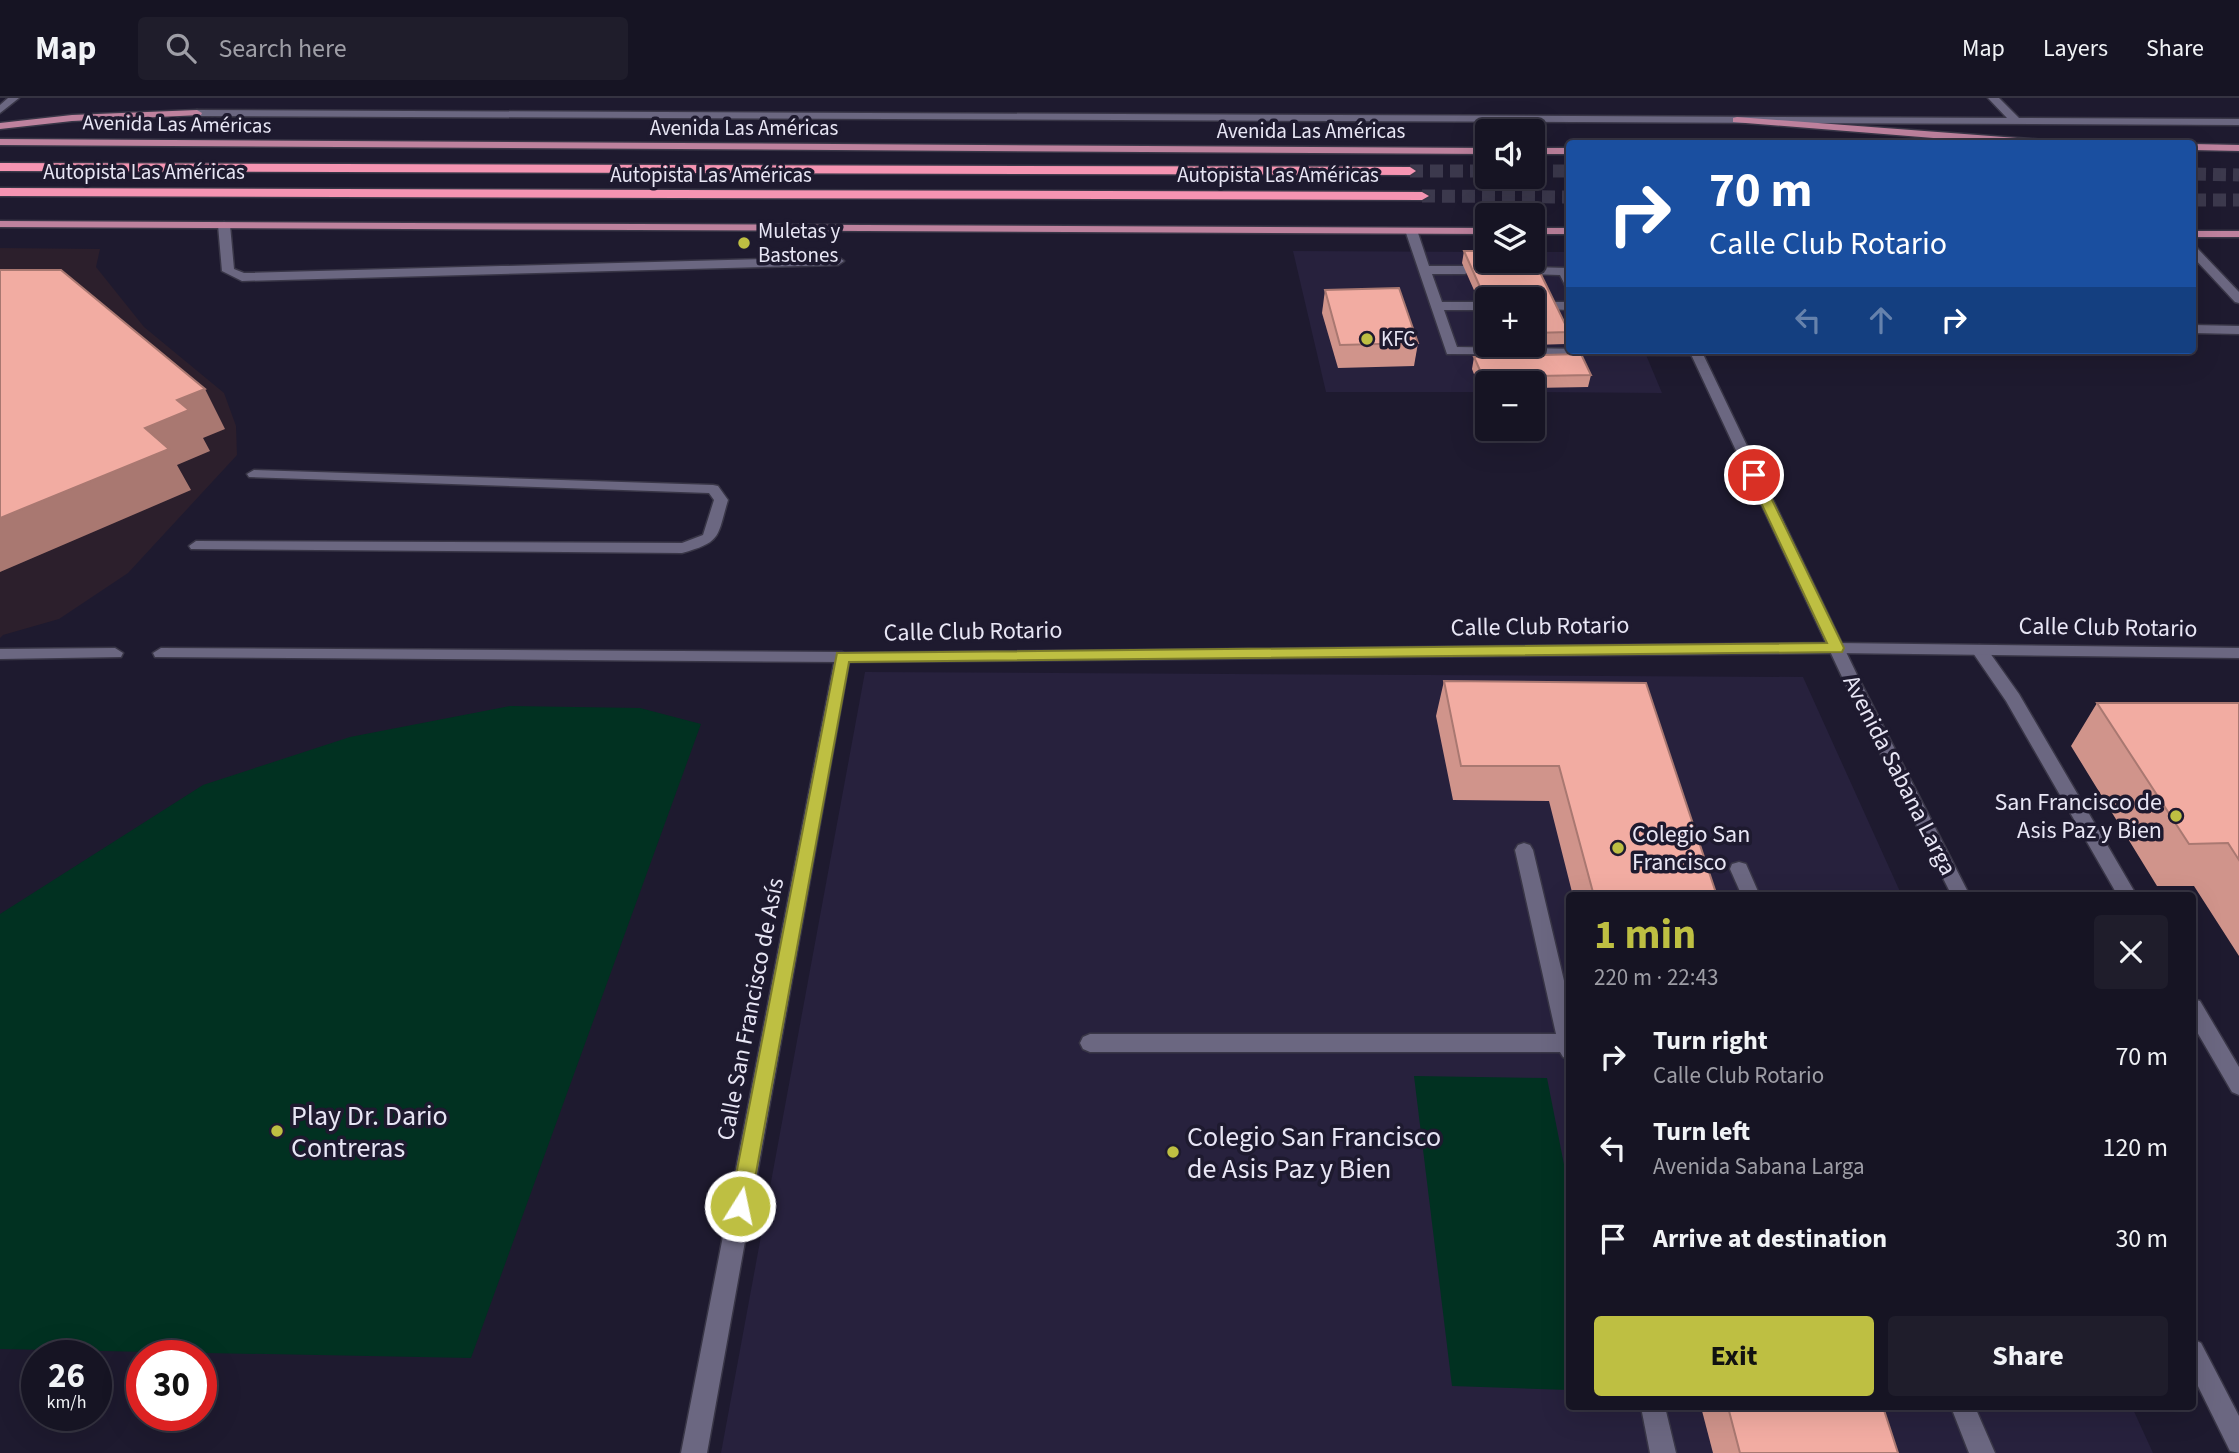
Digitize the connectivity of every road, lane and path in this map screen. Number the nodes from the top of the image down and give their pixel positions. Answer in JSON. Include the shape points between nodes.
{"nodes":[{"id":1,"x":14,"y":98,"type":"edge"},
{"id":2,"x":1993,"y":98,"type":"edge"},
{"id":3,"x":0,"y":110,"type":"edge"},
{"id":4,"x":197,"y":113,"type":"joint"},
{"id":5,"x":1737,"y":120,"type":"junction"},
{"id":6,"x":2016,"y":121,"type":"junction"},
{"id":7,"x":2239,"y":122,"type":"edge"},
{"id":8,"x":0,"y":126,"type":"edge"},
{"id":9,"x":2004,"y":140,"type":"edge"},
{"id":10,"x":0,"y":142,"type":"edge"},
{"id":11,"x":2196,"y":150,"type":"edge"},
{"id":12,"x":2239,"y":150,"type":"edge"},
{"id":13,"x":1475,"y":151,"type":"edge"},
{"id":14,"x":1545,"y":151,"type":"edge"},
{"id":15,"x":1566,"y":151,"type":"edge"},
{"id":16,"x":0,"y":167,"type":"edge"},
{"id":17,"x":1410,"y":171,"type":"tunnel mouth"},
{"id":18,"x":0,"y":192,"type":"edge"},
{"id":19,"x":1422,"y":196,"type":"tunnel mouth"},
{"id":20,"x":0,"y":224,"type":"edge"},
{"id":21,"x":224,"y":225,"type":"junction"},
{"id":22,"x":1411,"y":230,"type":"junction"},
{"id":23,"x":1475,"y":231,"type":"edge"},
{"id":24,"x":1545,"y":231,"type":"edge"},
{"id":25,"x":1566,"y":231,"type":"edge"},
{"id":26,"x":2196,"y":234,"type":"edge"},
{"id":27,"x":2239,"y":234,"type":"edge"},
{"id":28,"x":2196,"y":253,"type":"edge"},
{"id":29,"x":838,"y":261,"type":"dead end"},
{"id":30,"x":1425,"y":270,"type":"junction"},
{"id":31,"x":1465,"y":270,"type":"edge"},
{"id":32,"x":1545,"y":271,"type":"edge"},
{"id":33,"x":1566,"y":275,"type":"edge"},
{"id":34,"x":2239,"y":299,"type":"edge"},
{"id":35,"x":1437,"y":306,"type":"junction"},
{"id":36,"x":1475,"y":306,"type":"edge"},
{"id":37,"x":1548,"y":306,"type":"edge"},
{"id":38,"x":1566,"y":306,"type":"edge"},
{"id":39,"x":2196,"y":328,"type":"edge"},
{"id":40,"x":2239,"y":330,"type":"edge"},
{"id":41,"x":1566,"y":351,"type":"edge"},
{"id":42,"x":1696,"y":354,"type":"edge"},
{"id":43,"x":254,"y":474,"type":"dead end"},
{"id":44,"x":196,"y":546,"type":"dead end"},
{"id":45,"x":1836,"y":648,"type":"junction"},
{"id":46,"x":1979,"y":650,"type":"junction"},
{"id":47,"x":115,"y":653,"type":"dead end"},
{"id":48,"x":160,"y":653,"type":"dead end"},
{"id":49,"x":2239,"y":653,"type":"edge"},
{"id":50,"x":0,"y":654,"type":"edge"},
{"id":51,"x":842,"y":657,"type":"junction"},
{"id":52,"x":1524,"y":850,"type":"dead end"},
{"id":53,"x":1739,"y":869,"type":"dead end"},
{"id":54,"x":1749,"y":892,"type":"edge"},
{"id":55,"x":1959,"y":892,"type":"edge"},
{"id":56,"x":2126,"y":892,"type":"edge"},
{"id":57,"x":2196,"y":1012,"type":"edge"},
{"id":58,"x":1566,"y":1034,"type":"edge"},
{"id":59,"x":1090,"y":1043,"type":"dead end"},
{"id":60,"x":1566,"y":1047,"type":"edge"},
{"id":61,"x":2239,"y":1086,"type":"edge"},
{"id":62,"x":2196,"y":1357,"type":"edge"},
{"id":63,"x":1654,"y":1410,"type":"edge"},
{"id":64,"x":1964,"y":1410,"type":"edge"},
{"id":65,"x":2239,"y":1442,"type":"edge"},
{"id":66,"x":694,"y":1453,"type":"edge"},
{"id":67,"x":1663,"y":1453,"type":"edge"},
{"id":68,"x":1982,"y":1453,"type":"edge"}],
"edges":[{"from":1,"to":3,"type":"street"},
{"from":2,"to":6,"type":"street"},
{"from":4,"to":5,"type":"street","via":[[799,111]]},
{"from":4,"to":8,"type":"main road"},
{"from":5,"to":6,"type":"street"},
{"from":5,"to":9,"type":"main road"},
{"from":6,"to":7,"type":"street"},
{"from":10,"to":13,"type":"main road","name":"Avenida Las Américas"},
{"from":11,"to":12,"type":"main road"},
{"from":14,"to":15,"type":"main road"},
{"from":16,"to":17,"type":"highway","name":"Autopista Las Américas"},
{"from":18,"to":19,"type":"highway","name":"Autopista Las Américas"},
{"from":20,"to":21,"type":"main road"},
{"from":21,"to":22,"type":"main road"},
{"from":21,"to":29,"type":"street","via":[[228,271],[242,277]]},
{"from":22,"to":23,"type":"main road"},
{"from":22,"to":30,"type":"street"},
{"from":24,"to":25,"type":"main road"},
{"from":26,"to":27,"type":"main road"},
{"from":28,"to":34,"type":"street"},
{"from":30,"to":31,"type":"street"},
{"from":30,"to":35,"type":"street"},
{"from":32,"to":33,"type":"street","via":[[1564,271]]},
{"from":35,"to":36,"type":"street"},
{"from":35,"to":41,"type":"street","via":[[1452,351]]},
{"from":37,"to":38,"type":"street"},
{"from":39,"to":40,"type":"street"},
{"from":42,"to":45,"type":"street","name":"Avenida Sabana Larga"},
{"from":43,"to":44,"type":"street","via":[[713,489],[721,500],[710,537],[682,548]]},
{"from":45,"to":46,"type":"street","name":"Calle Club Rotario"},
{"from":45,"to":51,"type":"street","name":"Calle Club Rotario"},
{"from":45,"to":55,"type":"street","name":"Avenida Sabana Larga"},
{"from":46,"to":49,"type":"street","name":"Calle Club Rotario"},
{"from":46,"to":56,"type":"street","via":[[2013,698]]},
{"from":47,"to":50,"type":"street"},
{"from":48,"to":51,"type":"street","name":"Calle Club Rotario"},
{"from":51,"to":66,"type":"street","name":"Calle San Francisco de Asís"},
{"from":52,"to":58,"type":"street"},
{"from":53,"to":54,"type":"street"},
{"from":57,"to":61,"type":"street"},
{"from":59,"to":60,"type":"street"},
{"from":62,"to":65,"type":"street"},
{"from":63,"to":67,"type":"street"},
{"from":64,"to":68,"type":"street"}]}
